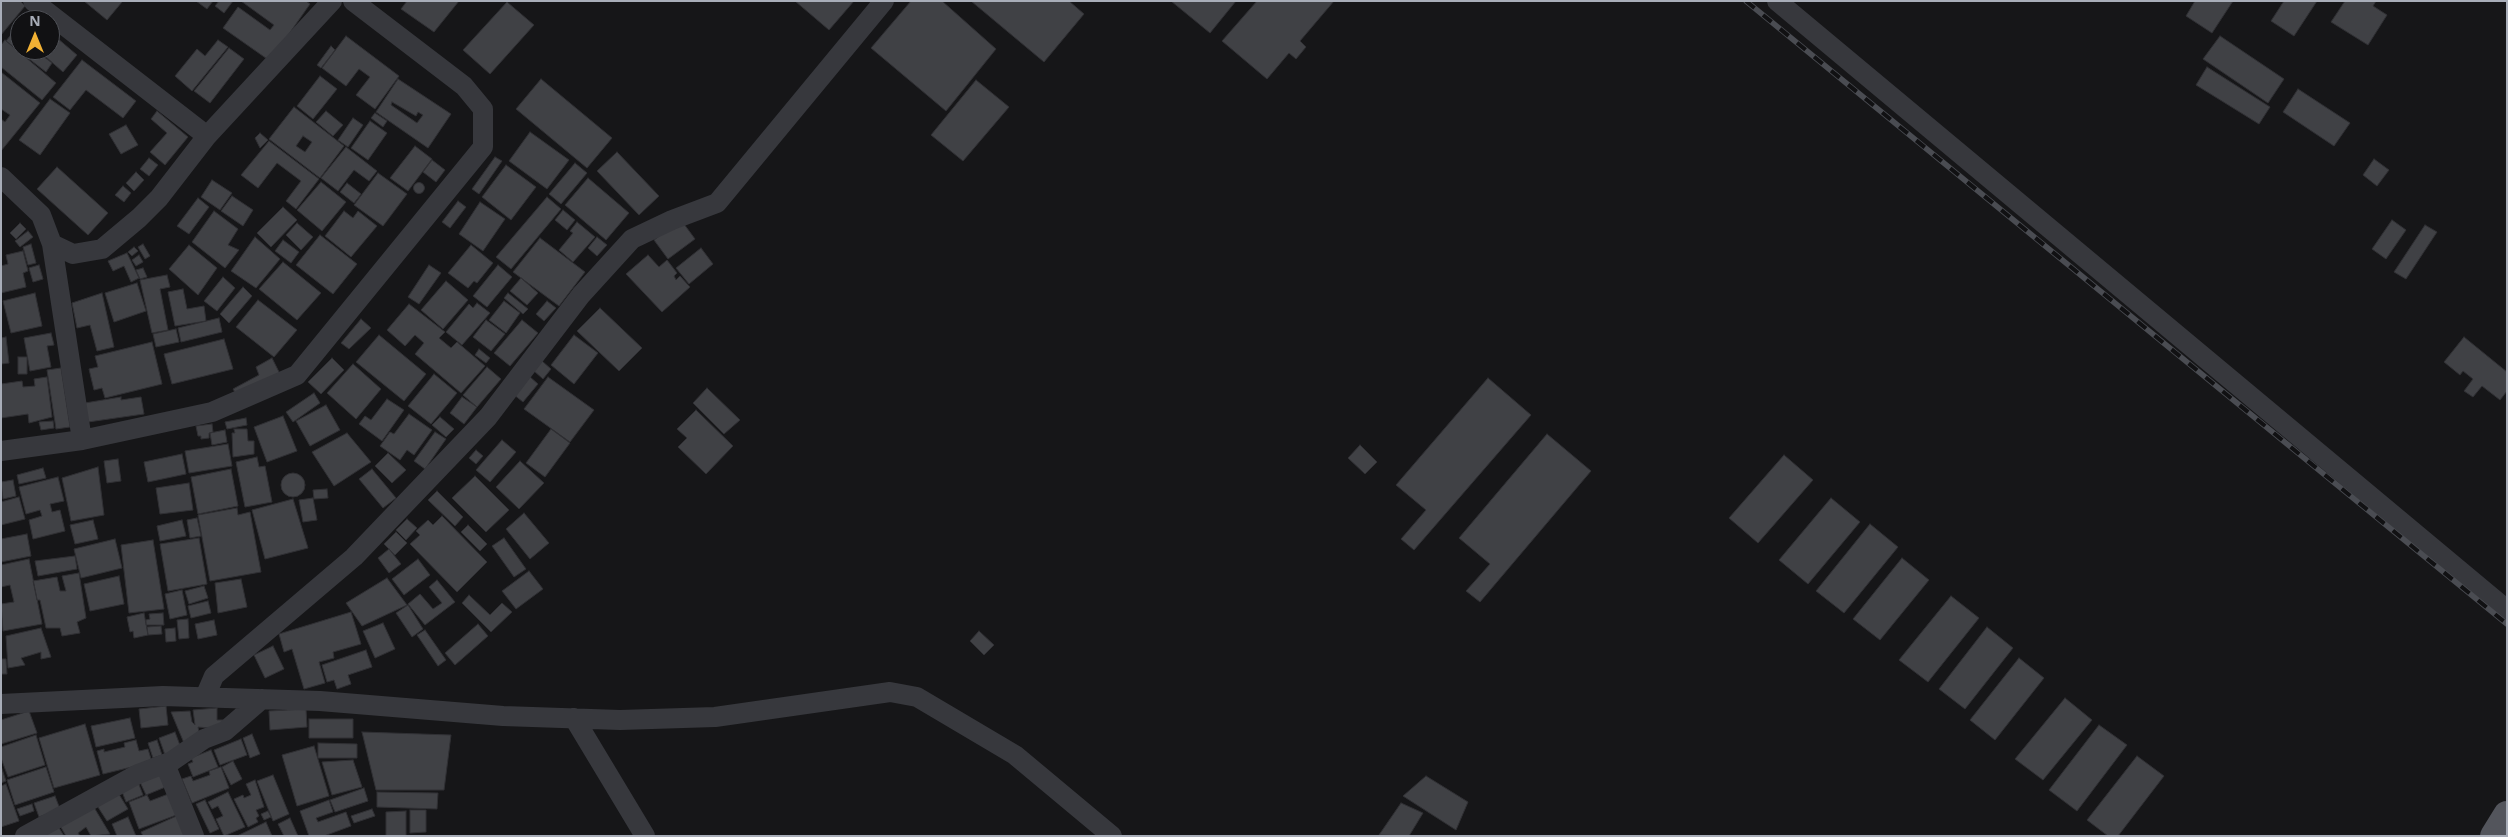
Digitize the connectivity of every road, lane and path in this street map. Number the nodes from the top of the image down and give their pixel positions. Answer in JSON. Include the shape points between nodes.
{"nodes":[{"id":1,"x":33,"y":1,"type":"edge"},
{"id":2,"x":332,"y":1,"type":"edge"},
{"id":3,"x":352,"y":1,"type":"edge"},
{"id":4,"x":884,"y":1,"type":"edge"},
{"id":5,"x":1777,"y":1,"type":"edge"},
{"id":6,"x":207,"y":136,"type":"junction"},
{"id":7,"x":1,"y":177,"type":"edge"},
{"id":8,"x":52,"y":244,"type":"junction"},
{"id":9,"x":82,"y":440,"type":"junction"},
{"id":10,"x":1,"y":451,"type":"edge"},
{"id":11,"x":2507,"y":610,"type":"edge"},
{"id":12,"x":205,"y":697,"type":"junction"},
{"id":13,"x":262,"y":699,"type":"junction"},
{"id":14,"x":1,"y":704,"type":"edge"},
{"id":15,"x":574,"y":718,"type":"junction"},
{"id":16,"x":164,"y":764,"type":"junction"},
{"id":17,"x":2507,"y":815,"type":"edge"},
{"id":18,"x":25,"y":836,"type":"edge"},
{"id":19,"x":194,"y":836,"type":"edge"},
{"id":20,"x":645,"y":836,"type":"edge"},
{"id":21,"x":1112,"y":836,"type":"edge"},
{"id":22,"x":2494,"y":836,"type":"edge"}],
"edges":[{"from":1,"to":6,"type":"street"},
{"from":2,"to":6,"type":"street"},
{"from":3,"to":9,"type":"street","via":[[464,86],[483,109],[483,147],[297,375],[212,412]]},
{"from":4,"to":12,"type":"street","via":[[717,203],[632,240],[580,295],[482,424],[354,557],[214,676]]},
{"from":5,"to":11,"type":"street"},
{"from":6,"to":8,"type":"street","via":[[159,198],[102,249],[73,254]]},
{"from":7,"to":8,"type":"street","via":[[41,215]]},
{"from":8,"to":9,"type":"street"},
{"from":9,"to":10,"type":"street"},
{"from":12,"to":13,"type":"street"},
{"from":12,"to":14,"type":"street"},
{"from":13,"to":15,"type":"street","via":[[320,700],[503,716]]},
{"from":13,"to":16,"type":"street","via":[[225,731],[204,739]]},
{"from":15,"to":20,"type":"street"},
{"from":15,"to":21,"type":"street","via":[[715,717],[890,692],[917,698],[1015,756]]},
{"from":16,"to":18,"type":"street","via":[[138,774]]},
{"from":16,"to":19,"type":"street"},
{"from":17,"to":22,"type":"main road"}]}
